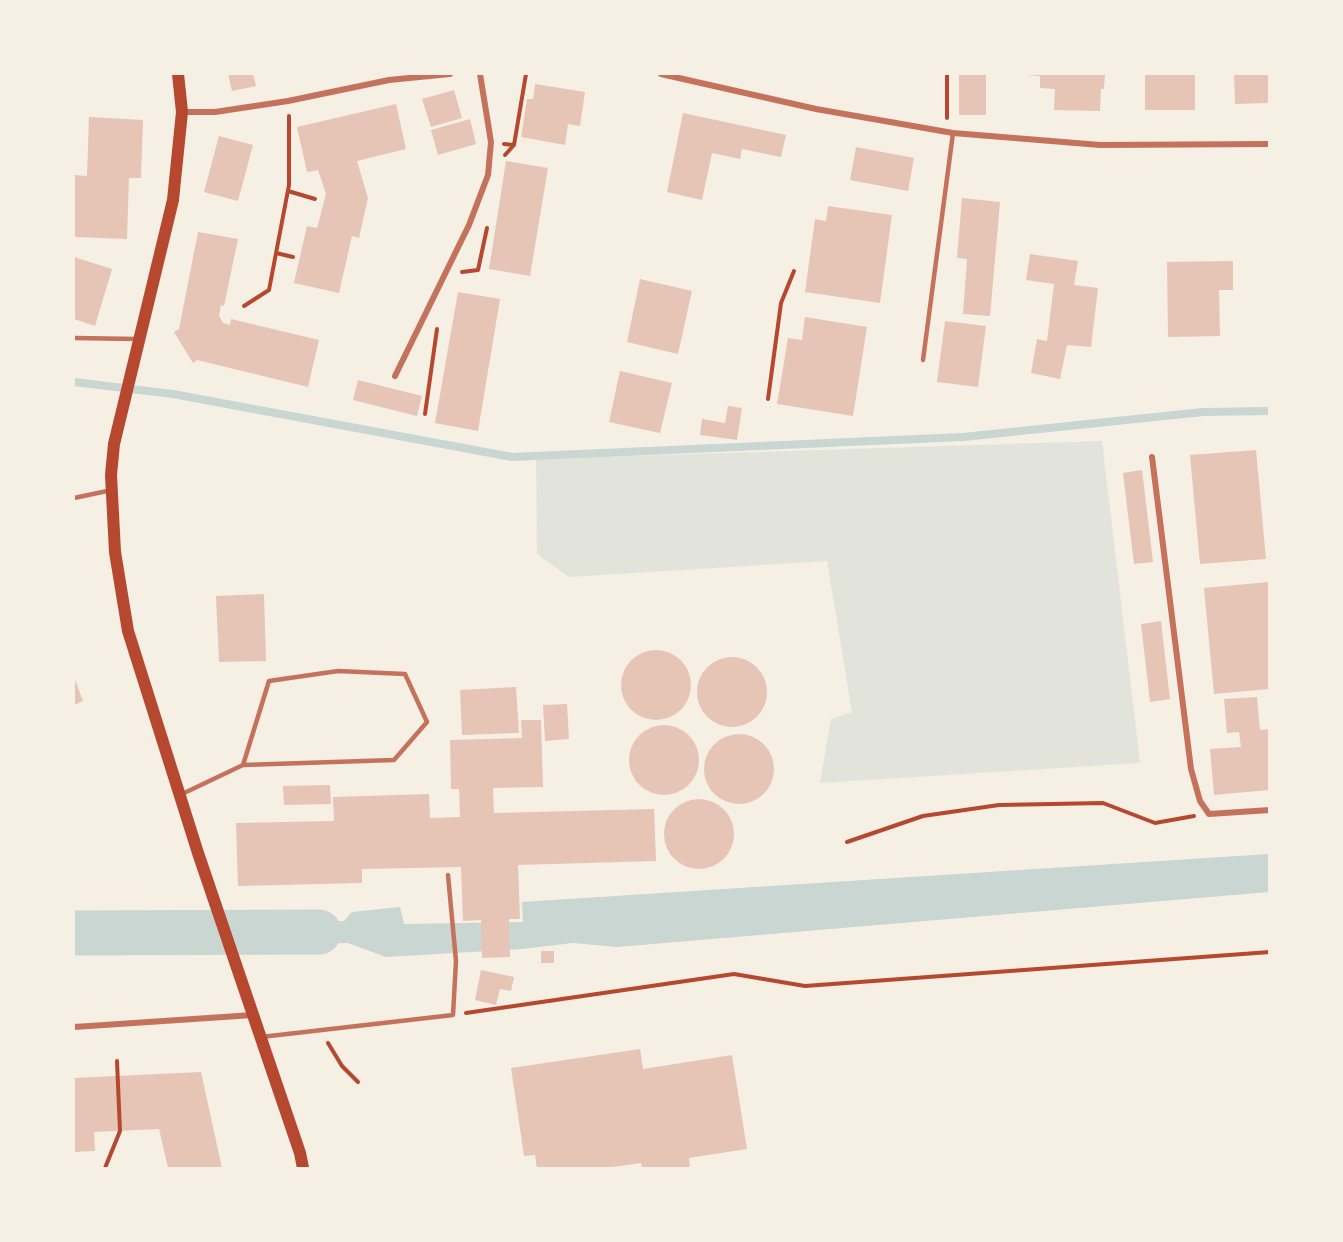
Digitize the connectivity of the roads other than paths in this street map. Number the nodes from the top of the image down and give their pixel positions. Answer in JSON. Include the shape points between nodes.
{"nodes":[{"id":1,"x":178,"y":74,"type":"edge"},
{"id":2,"x":450,"y":74,"type":"edge"},
{"id":3,"x":480,"y":74,"type":"edge"},
{"id":4,"x":662,"y":74,"type":"edge"},
{"id":5,"x":390,"y":77,"type":"edge"},
{"id":6,"x":182,"y":112,"type":"junction"},
{"id":7,"x":953,"y":133,"type":"junction"},
{"id":8,"x":1269,"y":144,"type":"edge"},
{"id":9,"x":74,"y":338,"type":"edge"},
{"id":10,"x":140,"y":339,"type":"junction"},
{"id":11,"x":923,"y":360,"type":"dead end"},
{"id":12,"x":396,"y":376,"type":"dead end"},
{"id":13,"x":1152,"y":457,"type":"dead end"},
{"id":14,"x":112,"y":490,"type":"junction"},
{"id":15,"x":74,"y":498,"type":"edge"},
{"id":16,"x":243,"y":765,"type":"junction"},
{"id":17,"x":179,"y":795,"type":"junction"},
{"id":18,"x":1269,"y":810,"type":"edge"},
{"id":19,"x":448,"y":875,"type":"dead end"},
{"id":20,"x":254,"y":1015,"type":"junction"},
{"id":21,"x":74,"y":1027,"type":"edge"},
{"id":22,"x":261,"y":1036,"type":"junction"},
{"id":23,"x":303,"y":1168,"type":"edge"}],
"edges":[{"from":1,"to":6,"type":"main road"},
{"from":2,"to":5,"type":"street"},
{"from":3,"to":12,"type":"street","via":[[491,142],[489,175]]},
{"from":4,"to":7,"type":"street","via":[[816,109]]},
{"from":5,"to":6,"type":"street","via":[[288,101],[215,112]]},
{"from":6,"to":10,"type":"main road","via":[[173,200]]},
{"from":7,"to":8,"type":"street","via":[[1100,145]]},
{"from":7,"to":11,"type":"lane"},
{"from":9,"to":10,"type":"lane"},
{"from":10,"to":14,"type":"main road","via":[[114,444]]},
{"from":13,"to":18,"type":"street","via":[[1191,769],[1200,801],[1209,814]]},
{"from":14,"to":15,"type":"lane"},
{"from":14,"to":17,"type":"main road","via":[[115,552],[128,631]]},
{"from":16,"to":16,"type":"lane","via":[[394,760],[427,722],[405,674],[338,671],[269,681]]},
{"from":16,"to":17,"type":"lane"},
{"from":17,"to":20,"type":"main road"},
{"from":19,"to":22,"type":"lane","via":[[456,961],[453,1015]]},
{"from":20,"to":21,"type":"street"},
{"from":20,"to":22,"type":"main road"},
{"from":22,"to":23,"type":"main road"}]}
